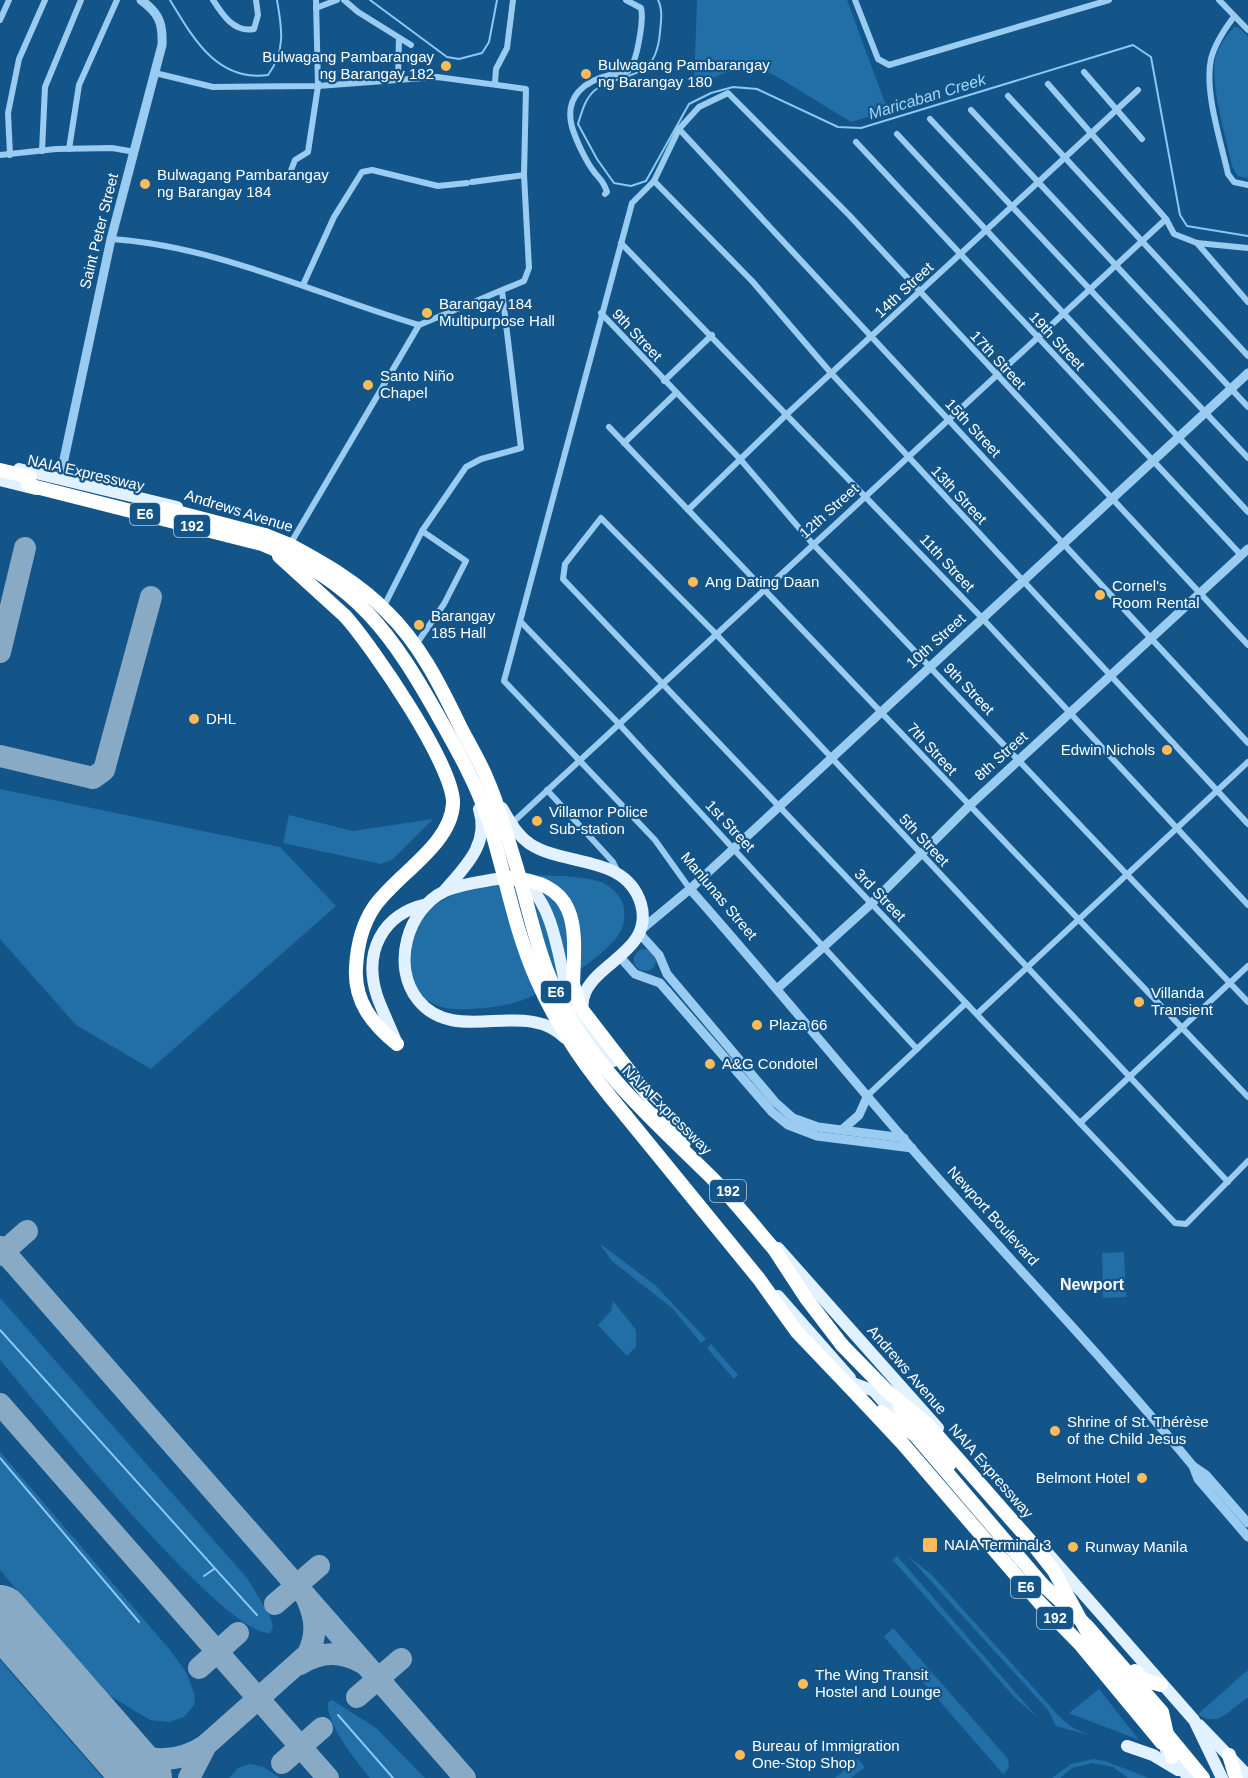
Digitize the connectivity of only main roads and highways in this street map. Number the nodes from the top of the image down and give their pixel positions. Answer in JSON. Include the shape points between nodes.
{"nodes":[{"id":1,"x":0,"y":464,"type":"edge"},
{"id":2,"x":0,"y":470,"type":"edge"},
{"id":3,"x":0,"y":479,"type":"edge"},
{"id":4,"x":183,"y":508,"type":"junction"},
{"id":5,"x":179,"y":523,"type":"junction"},
{"id":6,"x":262,"y":544,"type":"junction"},
{"id":7,"x":380,"y":605,"type":"junction"},
{"id":8,"x":365,"y":614,"type":"junction"},
{"id":9,"x":508,"y":878,"type":"junction"},
{"id":10,"x":445,"y":891,"type":"junction"},
{"id":11,"x":427,"y":904,"type":"junction"},
{"id":12,"x":591,"y":1034,"type":"junction"},
{"id":13,"x":397,"y":1044,"type":"joint"},
{"id":14,"x":713,"y":1179,"type":"junction"},
{"id":15,"x":868,"y":1347,"type":"junction"},
{"id":16,"x":849,"y":1378,"type":"junction"},
{"id":17,"x":886,"y":1390,"type":"junction"},
{"id":18,"x":859,"y":1397,"type":"junction"},
{"id":19,"x":932,"y":1459,"type":"dead end"},
{"id":20,"x":1000,"y":1498,"type":"junction"},
{"id":21,"x":974,"y":1521,"type":"junction"},
{"id":22,"x":1045,"y":1581,"type":"junction"},
{"id":23,"x":1161,"y":1685,"type":"junction"},
{"id":24,"x":1194,"y":1720,"type":"junction"},
{"id":25,"x":1127,"y":1746,"type":"dead end"},
{"id":26,"x":1229,"y":1755,"type":"junction"},
{"id":27,"x":1172,"y":1757,"type":"junction"},
{"id":28,"x":1248,"y":1776,"type":"edge"},
{"id":29,"x":1189,"y":1778,"type":"edge"},
{"id":30,"x":1203,"y":1778,"type":"edge"},
{"id":31,"x":1222,"y":1778,"type":"edge"},
{"id":32,"x":1236,"y":1778,"type":"edge"}],
"edges":[{"from":1,"to":4,"type":"main road","name":"Andrews Avenue","number":"192"},
{"from":2,"to":14,"type":"highway","name":"NAIA Expressway","number":"E6","bridge":true,"via":[[265,535],[336,571],[389,613],[436,677],[486,777],[538,944],[561,1002],[588,1048],[625,1094]]},
{"from":3,"to":5,"type":"main road","name":"Andrews Avenue","number":"192"},
{"from":3,"to":6,"type":"highway","name":"NAIA Expressway","number":"E6","bridge":true},
{"from":4,"to":5,"type":"main road"},
{"from":4,"to":7,"type":"main road","name":"Andrews Avenue","number":"192","via":[[292,541],[346,573]]},
{"from":5,"to":8,"type":"main road","name":"Andrews Avenue","number":"192","via":[[287,558],[333,585]]},
{"from":6,"to":13,"type":"highway","bridge":true,"via":[[322,593],[365,638],[412,712],[452,787],[453,809],[445,830],[376,904],[360,938],[356,973],[359,996],[373,1023]]},
{"from":6,"to":18,"type":"highway","name":"NAIA Expressway","number":"E6","bridge":true,"via":[[331,579],[379,623],[408,663],[475,785],[524,947],[563,1034],[797,1332]]},
{"from":7,"to":8,"type":"main road"},
{"from":7,"to":12,"type":"main road","name":"Andrews Avenue","number":"192","via":[[413,649],[511,824],[534,846],[620,875],[638,897],[641,932],[585,990],[583,1006]]},
{"from":8,"to":10,"type":"main road","name":"Andrews Avenue","number":"192","via":[[397,653],[433,713],[481,814],[479,846]]},
{"from":9,"to":10,"type":"main road","number":"192"},
{"from":9,"to":12,"type":"main road","via":[[528,886],[543,907],[568,1002]]},
{"from":9,"to":14,"type":"highway","bridge":true,"via":[[530,881],[559,896],[569,909],[574,926],[573,984],[580,1007]]},
{"from":10,"to":11,"type":"main road","number":"192"},
{"from":11,"to":13,"type":"main road","via":[[409,908],[392,919],[375,954],[377,996]]},
{"from":11,"to":16,"type":"main road","number":"192","via":[[412,927],[405,955],[406,978],[417,1000],[430,1012],[450,1020],[534,1020],[547,1024],[573,1046]]},
{"from":12,"to":15,"type":"main road","name":"Andrews Avenue","number":"192"},
{"from":14,"to":17,"type":"highway","name":"NAIA Expressway","number":"E6","bridge":true,"via":[[774,1249],[843,1345]]},
{"from":15,"to":16,"type":"main road","via":[[869,1362],[864,1370]]},
{"from":15,"to":20,"type":"main road","name":"Andrews Avenue","number":"192"},
{"from":16,"to":19,"type":"main road","via":[[874,1391]]},
{"from":16,"to":21,"type":"main road","number":"192"},
{"from":17,"to":22,"type":"highway","bridge":true},
{"from":17,"to":30,"type":"highway","name":"NAIA Expressway","number":"E6","bridge":true,"via":[[928,1425],[1031,1542],[1054,1571],[1096,1648]]},
{"from":18,"to":22,"type":"highway","bridge":true,"via":[[915,1435]]},
{"from":18,"to":29,"type":"highway","name":"NAIA Expressway","number":"E6","bridge":true,"via":[[1080,1644]]},
{"from":20,"to":21,"type":"main road","via":[[978,1501]]},
{"from":20,"to":23,"type":"main road","name":"Andrews Avenue","number":"192"},
{"from":21,"to":27,"type":"main road","number":"192"},
{"from":22,"to":23,"type":"highway","via":[[1144,1680]]},
{"from":22,"to":27,"type":"highway","via":[[1162,1712]]},
{"from":23,"to":24,"type":"main road","name":"Andrews Avenue","number":"192"},
{"from":24,"to":26,"type":"main road"},
{"from":24,"to":31,"type":"main road","name":"Andrews Avenue","number":"192"},
{"from":25,"to":29,"type":"main road","via":[[1161,1759]]},
{"from":26,"to":28,"type":"main road"},
{"from":26,"to":32,"type":"highway"},
{"from":27,"to":29,"type":"main road","number":"192"}]}
